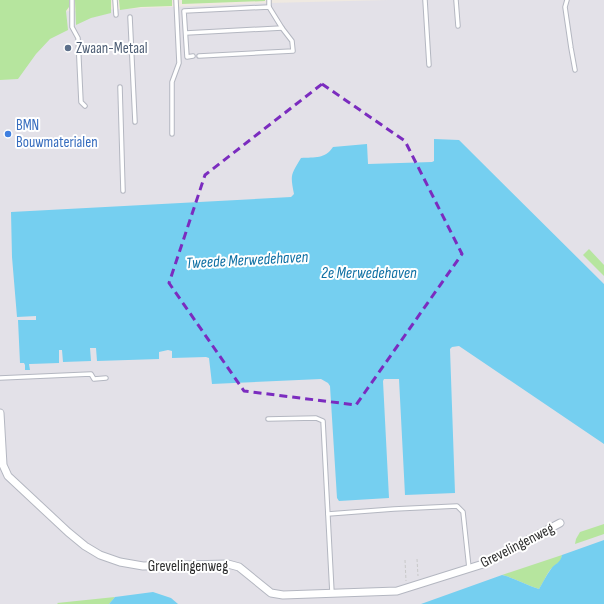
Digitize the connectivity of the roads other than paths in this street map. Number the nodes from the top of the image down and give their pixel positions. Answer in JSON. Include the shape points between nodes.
{"nodes":[{"id":1,"x":72,"y":0,"type":"edge"},
{"id":2,"x":115,"y":0,"type":"edge"},
{"id":3,"x":176,"y":0,"type":"edge"},
{"id":4,"x":269,"y":0,"type":"edge"},
{"id":5,"x":425,"y":0,"type":"edge"},
{"id":6,"x":456,"y":0,"type":"edge"},
{"id":7,"x":567,"y":0,"type":"edge"},
{"id":8,"x":270,"y":7,"type":"junction"},
{"id":9,"x":116,"y":15,"type":"dead end"},
{"id":10,"x":130,"y":17,"type":"dead end"},
{"id":11,"x":458,"y":26,"type":"dead end"},
{"id":12,"x":282,"y":28,"type":"junction"},
{"id":13,"x":186,"y":33,"type":"junction"},
{"id":14,"x":192,"y":56,"type":"dead end"},
{"id":15,"x":199,"y":56,"type":"dead end"},
{"id":16,"x":429,"y":65,"type":"dead end"},
{"id":17,"x":575,"y":70,"type":"dead end"},
{"id":18,"x":120,"y":86,"type":"dead end"},
{"id":19,"x":86,"y":106,"type":"dead end"},
{"id":20,"x":135,"y":122,"type":"dead end"},
{"id":21,"x":172,"y":134,"type":"dead end"},
{"id":22,"x":123,"y":190,"type":"dead end"},
{"id":23,"x":0,"y":378,"type":"edge"},
{"id":24,"x":106,"y":378,"type":"dead end"},
{"id":25,"x":0,"y":413,"type":"edge"},
{"id":26,"x":268,"y":419,"type":"dead end"},
{"id":27,"x":1,"y":465,"type":"edge"},
{"id":28,"x":328,"y":514,"type":"junction"},
{"id":29,"x":560,"y":523,"type":"dead end"},
{"id":30,"x":469,"y":568,"type":"junction"},
{"id":31,"x":332,"y":593,"type":"junction"}],
"edges":[{"from":1,"to":19,"type":"lane","via":[[72,27],[78,38],[81,102]]},
{"from":2,"to":9,"type":"lane"},
{"from":3,"to":21,"type":"lane","via":[[179,63],[172,82]]},
{"from":4,"to":8,"type":"lane"},
{"from":5,"to":16,"type":"lane"},
{"from":6,"to":11,"type":"lane"},
{"from":7,"to":17,"type":"lane","via":[[565,7]]},
{"from":8,"to":12,"type":"lane"},
{"from":8,"to":13,"type":"lane","via":[[184,11]]},
{"from":10,"to":20,"type":"lane"},
{"from":12,"to":13,"type":"lane"},
{"from":12,"to":15,"type":"lane","via":[[292,41],[293,51]]},
{"from":13,"to":14,"type":"lane","via":[[187,57]]},
{"from":18,"to":22,"type":"lane"},
{"from":23,"to":24,"type":"lane","via":[[91,374],[94,379]]},
{"from":25,"to":27,"type":"street","name":"Grevelingenweg"},
{"from":26,"to":28,"type":"lane","via":[[316,418],[324,422]]},
{"from":27,"to":31,"type":"street","name":"Grevelingenweg","via":[[8,476],[85,546],[120,562],[143,566],[228,564],[239,567],[271,593]]},
{"from":28,"to":30,"type":"lane","via":[[457,506],[463,512]]},
{"from":28,"to":31,"type":"lane"},
{"from":29,"to":30,"type":"street","name":"Grevelingenweg","via":[[483,564]]},
{"from":30,"to":31,"type":"street","name":"Grevelingenweg","via":[[397,591]]}]}
